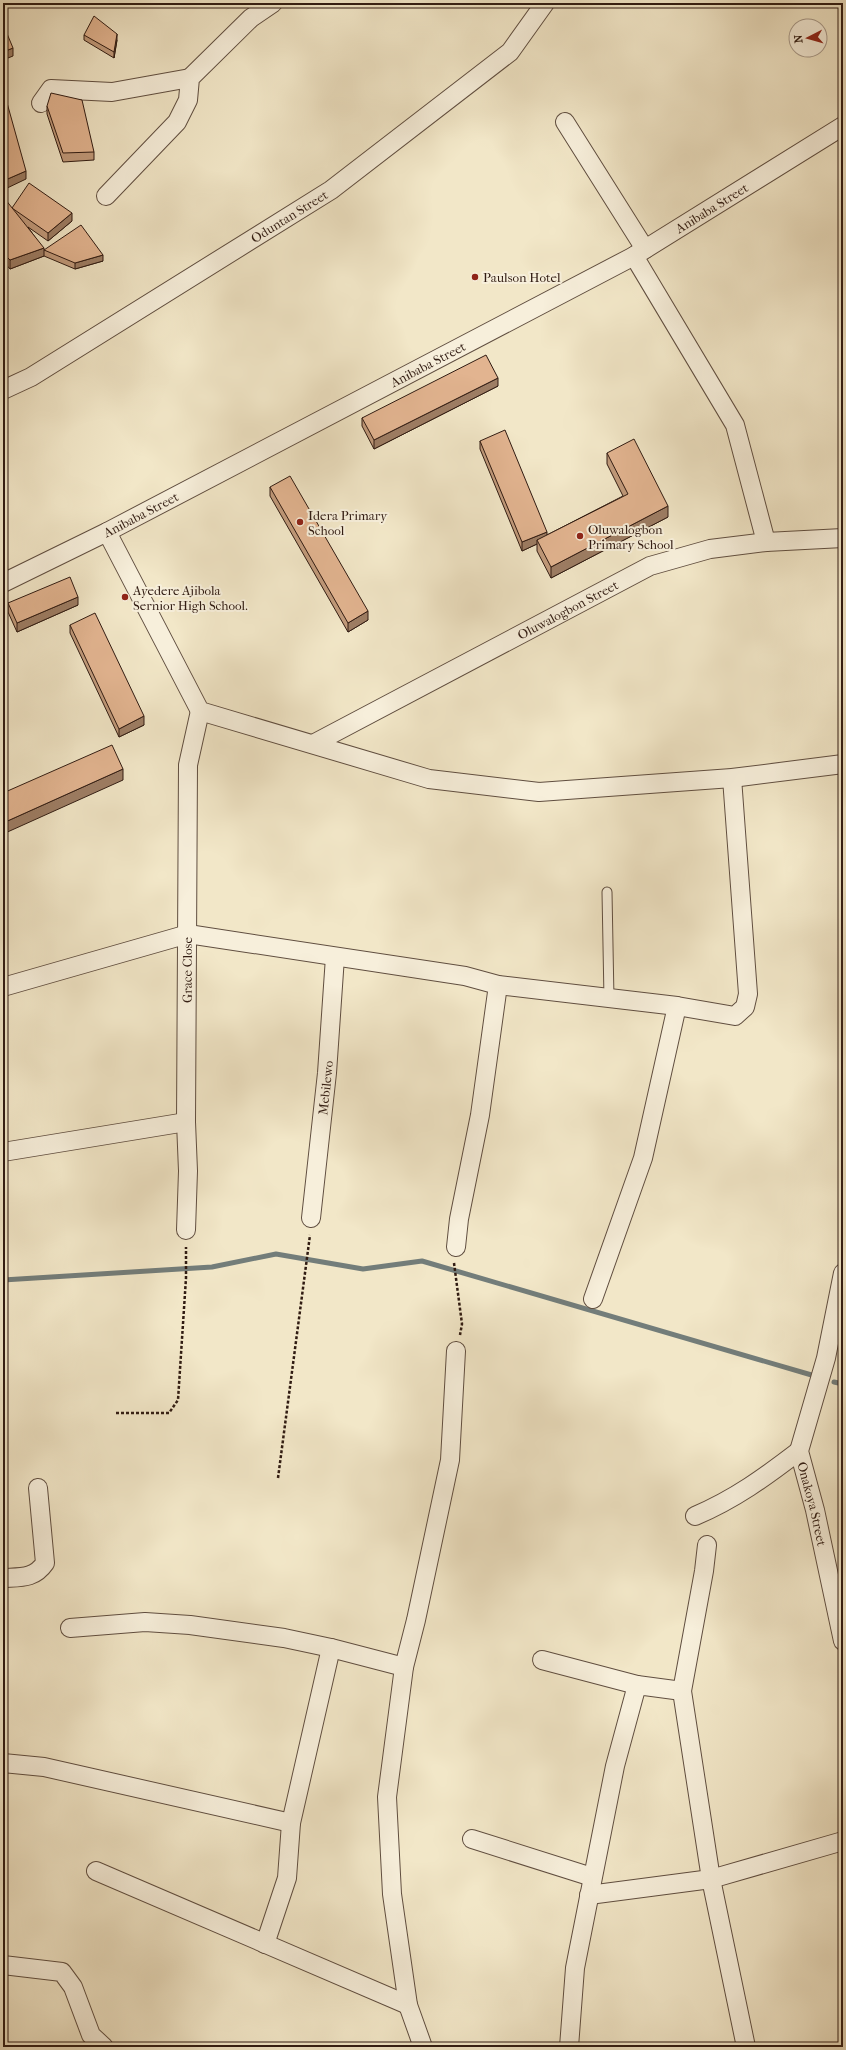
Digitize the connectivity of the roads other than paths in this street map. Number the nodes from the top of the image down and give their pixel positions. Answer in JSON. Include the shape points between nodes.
{"nodes":[{"id":1,"x":273,"y":3,"type":"edge"},
{"id":2,"x":545,"y":3,"type":"edge"},
{"id":3,"x":249,"y":11,"type":"edge"},
{"id":4,"x":190,"y":78,"type":"junction"},
{"id":5,"x":41,"y":103,"type":"dead end"},
{"id":6,"x":565,"y":122,"type":"dead end"},
{"id":7,"x":843,"y":126,"type":"edge"},
{"id":8,"x":106,"y":196,"type":"dead end"},
{"id":9,"x":639,"y":253,"type":"junction"},
{"id":10,"x":3,"y":390,"type":"edge"},
{"id":11,"x":107,"y":532,"type":"junction"},
{"id":12,"x":843,"y":538,"type":"edge"},
{"id":13,"x":766,"y":542,"type":"junction"},
{"id":14,"x":3,"y":584,"type":"edge"},
{"id":15,"x":200,"y":711,"type":"junction"},
{"id":16,"x":313,"y":744,"type":"junction"},
{"id":17,"x":843,"y":764,"type":"edge"},
{"id":18,"x":732,"y":778,"type":"junction"},
{"id":19,"x":607,"y":892,"type":"dead end"},
{"id":20,"x":188,"y":934,"type":"junction"},
{"id":21,"x":335,"y":956,"type":"junction"},
{"id":22,"x":498,"y":985,"type":"junction"},
{"id":23,"x":3,"y":987,"type":"edge"},
{"id":24,"x":609,"y":999,"type":"junction"},
{"id":25,"x":677,"y":1006,"type":"junction"},
{"id":26,"x":186,"y":1122,"type":"junction"},
{"id":27,"x":3,"y":1152,"type":"edge"},
{"id":28,"x":311,"y":1218,"type":"dead end"},
{"id":29,"x":186,"y":1230,"type":"dead end"},
{"id":30,"x":456,"y":1247,"type":"dead end"},
{"id":31,"x":843,"y":1273,"type":"edge"},
{"id":32,"x":593,"y":1299,"type":"dead end"},
{"id":33,"x":456,"y":1351,"type":"road end"},
{"id":34,"x":799,"y":1452,"type":"junction"},
{"id":35,"x":38,"y":1488,"type":"dead end"},
{"id":36,"x":695,"y":1516,"type":"dead end"},
{"id":37,"x":707,"y":1545,"type":"dead end"},
{"id":38,"x":3,"y":1578,"type":"edge"},
{"id":39,"x":70,"y":1628,"type":"dead end"},
{"id":40,"x":843,"y":1641,"type":"edge"},
{"id":41,"x":331,"y":1648,"type":"junction"},
{"id":42,"x":542,"y":1660,"type":"dead end"},
{"id":43,"x":404,"y":1667,"type":"junction"},
{"id":44,"x":637,"y":1685,"type":"junction"},
{"id":45,"x":682,"y":1691,"type":"junction"},
{"id":46,"x":3,"y":1763,"type":"edge"},
{"id":47,"x":290,"y":1823,"type":"junction"},
{"id":48,"x":472,"y":1839,"type":"dead end"},
{"id":49,"x":843,"y":1841,"type":"edge"},
{"id":50,"x":96,"y":1871,"type":"dead end"},
{"id":51,"x":592,"y":1878,"type":"junction"},
{"id":52,"x":711,"y":1879,"type":"junction"},
{"id":53,"x":589,"y":1895,"type":"junction"},
{"id":54,"x":265,"y":1944,"type":"junction"},
{"id":55,"x":3,"y":1965,"type":"edge"},
{"id":56,"x":408,"y":2005,"type":"junction"},
{"id":57,"x":104,"y":2047,"type":"edge"},
{"id":58,"x":423,"y":2047,"type":"edge"},
{"id":59,"x":569,"y":2047,"type":"edge"},
{"id":60,"x":746,"y":2047,"type":"edge"}],
"edges":[{"from":1,"to":3,"type":"street"},
{"from":2,"to":10,"type":"street","name":"Oduntan Street","via":[[510,52],[331,190],[31,377]]},
{"from":3,"to":4,"type":"street"},
{"from":4,"to":5,"type":"street","via":[[112,92],[51,89]]},
{"from":4,"to":8,"type":"street","via":[[188,100],[177,122]]},
{"from":6,"to":9,"type":"street"},
{"from":7,"to":9,"type":"street","name":"Anibaba Street"},
{"from":9,"to":11,"type":"street","name":"Anibaba Street"},
{"from":9,"to":13,"type":"street","via":[[735,426]]},
{"from":11,"to":14,"type":"street","name":"Anibaba Street"},
{"from":11,"to":15,"type":"street"},
{"from":12,"to":13,"type":"street","name":"Oluwalogbon Street"},
{"from":13,"to":16,"type":"street","name":"Oluwalogbon Street","via":[[710,549],[650,566]]},
{"from":15,"to":16,"type":"street"},
{"from":15,"to":20,"type":"street","name":"Grace Close","via":[[188,765]]},
{"from":16,"to":18,"type":"street","via":[[429,779],[539,792]]},
{"from":17,"to":18,"type":"street"},
{"from":18,"to":25,"type":"street","via":[[748,994],[745,1007],[735,1016]]},
{"from":19,"to":24,"type":"lane"},
{"from":20,"to":21,"type":"street"},
{"from":20,"to":23,"type":"street"},
{"from":20,"to":26,"type":"street","name":"Grace Close"},
{"from":21,"to":22,"type":"street","via":[[465,976]]},
{"from":21,"to":28,"type":"street","name":"Mebilewo","via":[[327,1073]]},
{"from":22,"to":24,"type":"street"},
{"from":22,"to":30,"type":"street","via":[[480,1115],[459,1219]]},
{"from":24,"to":25,"type":"street"},
{"from":25,"to":32,"type":"street","via":[[643,1158]]},
{"from":26,"to":27,"type":"street"},
{"from":26,"to":29,"type":"street","name":"Grace Close"},
{"from":31,"to":34,"type":"street","name":"Onakoya Street","via":[[826,1358]]},
{"from":33,"to":43,"type":"street","via":[[450,1460]]},
{"from":34,"to":36,"type":"street","via":[[751,1488],[722,1505]]},
{"from":34,"to":40,"type":"street","name":"Onakoya Street","via":[[815,1510]]},
{"from":35,"to":38,"type":"street","via":[[45,1563],[39,1572]]},
{"from":37,"to":45,"type":"street"},
{"from":39,"to":41,"type":"street","via":[[145,1622],[190,1625],[284,1638]]},
{"from":41,"to":43,"type":"street"},
{"from":41,"to":47,"type":"street"},
{"from":42,"to":44,"type":"street"},
{"from":43,"to":56,"type":"street","via":[[387,1797],[392,1894]]},
{"from":44,"to":45,"type":"street"},
{"from":44,"to":51,"type":"street","via":[[615,1766]]},
{"from":45,"to":52,"type":"street"},
{"from":46,"to":47,"type":"street","via":[[44,1767]]},
{"from":47,"to":54,"type":"street","via":[[287,1878]]},
{"from":48,"to":51,"type":"street"},
{"from":49,"to":52,"type":"street"},
{"from":50,"to":54,"type":"street"},
{"from":51,"to":53,"type":"street"},
{"from":52,"to":53,"type":"street"},
{"from":52,"to":60,"type":"street"},
{"from":53,"to":59,"type":"street","via":[[575,1968]]},
{"from":54,"to":56,"type":"street"},
{"from":55,"to":57,"type":"street","via":[[62,1972],[73,1987],[90,2035]]},
{"from":56,"to":58,"type":"street"}]}
